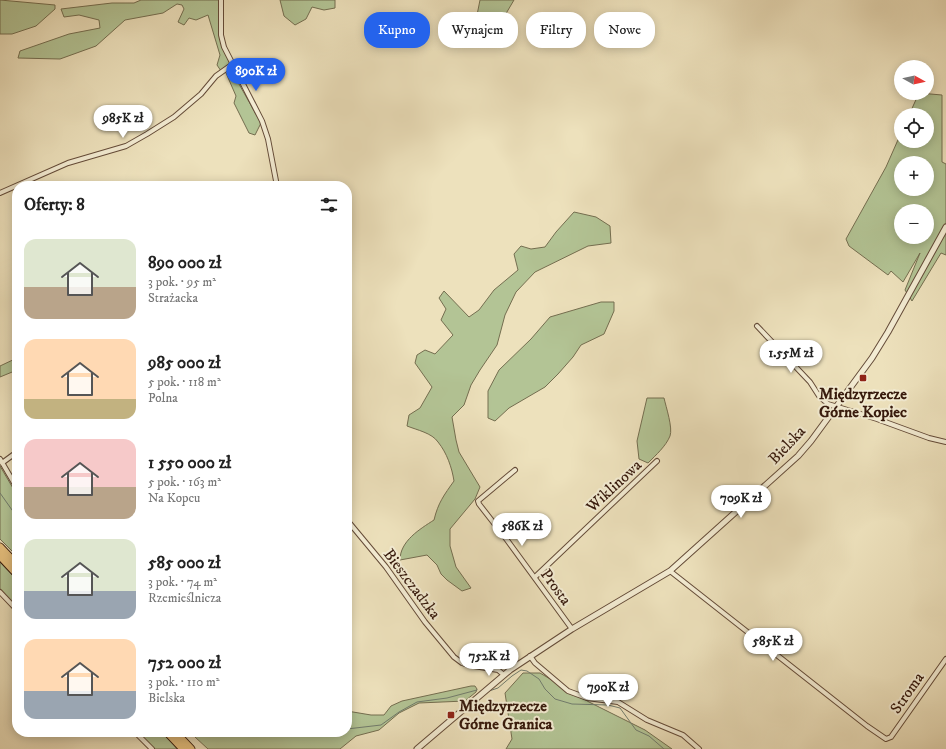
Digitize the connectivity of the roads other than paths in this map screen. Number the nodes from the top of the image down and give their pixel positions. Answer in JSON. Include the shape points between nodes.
{"nodes":[{"id":1,"x":222,"y":0,"type":"edge"},
{"id":2,"x":233,"y":64,"type":"junction"},
{"id":3,"x":27,"y":181,"type":"edge"},
{"id":4,"x":276,"y":181,"type":"edge"},
{"id":5,"x":12,"y":188,"type":"edge"},
{"id":6,"x":0,"y":193,"type":"edge"},
{"id":7,"x":946,"y":227,"type":"edge"},
{"id":8,"x":757,"y":326,"type":"dead end"},
{"id":9,"x":835,"y":407,"type":"junction"},
{"id":10,"x":946,"y":442,"type":"edge"},
{"id":11,"x":12,"y":455,"type":"edge"},
{"id":12,"x":1,"y":461,"type":"edge"},
{"id":13,"x":657,"y":461,"type":"dead end"},
{"id":14,"x":515,"y":470,"type":"dead end"},
{"id":15,"x":12,"y":480,"type":"edge"},
{"id":16,"x":352,"y":526,"type":"edge"},
{"id":17,"x":0,"y":547,"type":"edge"},
{"id":18,"x":0,"y":556,"type":"edge"},
{"id":19,"x":12,"y":560,"type":"edge"},
{"id":20,"x":12,"y":569,"type":"edge"},
{"id":21,"x":670,"y":571,"type":"junction"},
{"id":22,"x":534,"y":577,"type":"junction"},
{"id":23,"x":0,"y":592,"type":"edge"},
{"id":24,"x":12,"y":605,"type":"edge"},
{"id":25,"x":572,"y":629,"type":"junction"},
{"id":26,"x":530,"y":656,"type":"junction"},
{"id":27,"x":946,"y":659,"type":"edge"},
{"id":28,"x":504,"y":675,"type":"junction"},
{"id":29,"x":140,"y":737,"type":"edge"},
{"id":30,"x":172,"y":737,"type":"edge"},
{"id":31,"x":180,"y":737,"type":"edge"},
{"id":32,"x":152,"y":749,"type":"edge"},
{"id":33,"x":183,"y":749,"type":"edge"},
{"id":34,"x":191,"y":749,"type":"edge"},
{"id":35,"x":417,"y":749,"type":"edge"},
{"id":36,"x":700,"y":749,"type":"edge"}],
"edges":[{"from":1,"to":2,"type":"street","via":[[221,34],[224,47]]},
{"from":2,"to":3,"type":"street","via":[[216,76],[201,94],[174,117],[142,137],[126,146],[68,163]]},
{"from":2,"to":4,"type":"street","via":[[262,121]]},
{"from":5,"to":6,"type":"street"},
{"from":7,"to":9,"type":"street","name":"Bielska","via":[[872,358]]},
{"from":8,"to":9,"type":"street","via":[[820,396]]},
{"from":9,"to":10,"type":"street"},
{"from":9,"to":21,"type":"street","name":"Bielska","via":[[812,441],[798,456]]},
{"from":11,"to":12,"type":"street"},
{"from":12,"to":15,"type":"street"},
{"from":13,"to":22,"type":"street","name":"Wiklinowa"},
{"from":14,"to":22,"type":"street","name":"Prosta","via":[[478,501]]},
{"from":16,"to":28,"type":"street","name":"Bieszczadzka","via":[[454,658],[468,665],[498,670]]},
{"from":17,"to":19,"type":"highway"},
{"from":18,"to":20,"type":"highway"},
{"from":21,"to":25,"type":"street","name":"Bielska"},
{"from":21,"to":27,"type":"street","name":"Stroma","via":[[886,739]]},
{"from":22,"to":25,"type":"street","name":"Prosta"},
{"from":23,"to":24,"type":"street"},
{"from":25,"to":26,"type":"street","name":"Bielska"},
{"from":26,"to":28,"type":"street","name":"Bielska"},
{"from":26,"to":36,"type":"street","via":[[568,691],[587,698],[618,702],[647,720],[683,735]]},
{"from":28,"to":35,"type":"street","name":"Bielska"},
{"from":29,"to":32,"type":"street"},
{"from":30,"to":33,"type":"highway"},
{"from":31,"to":34,"type":"highway"}]}
